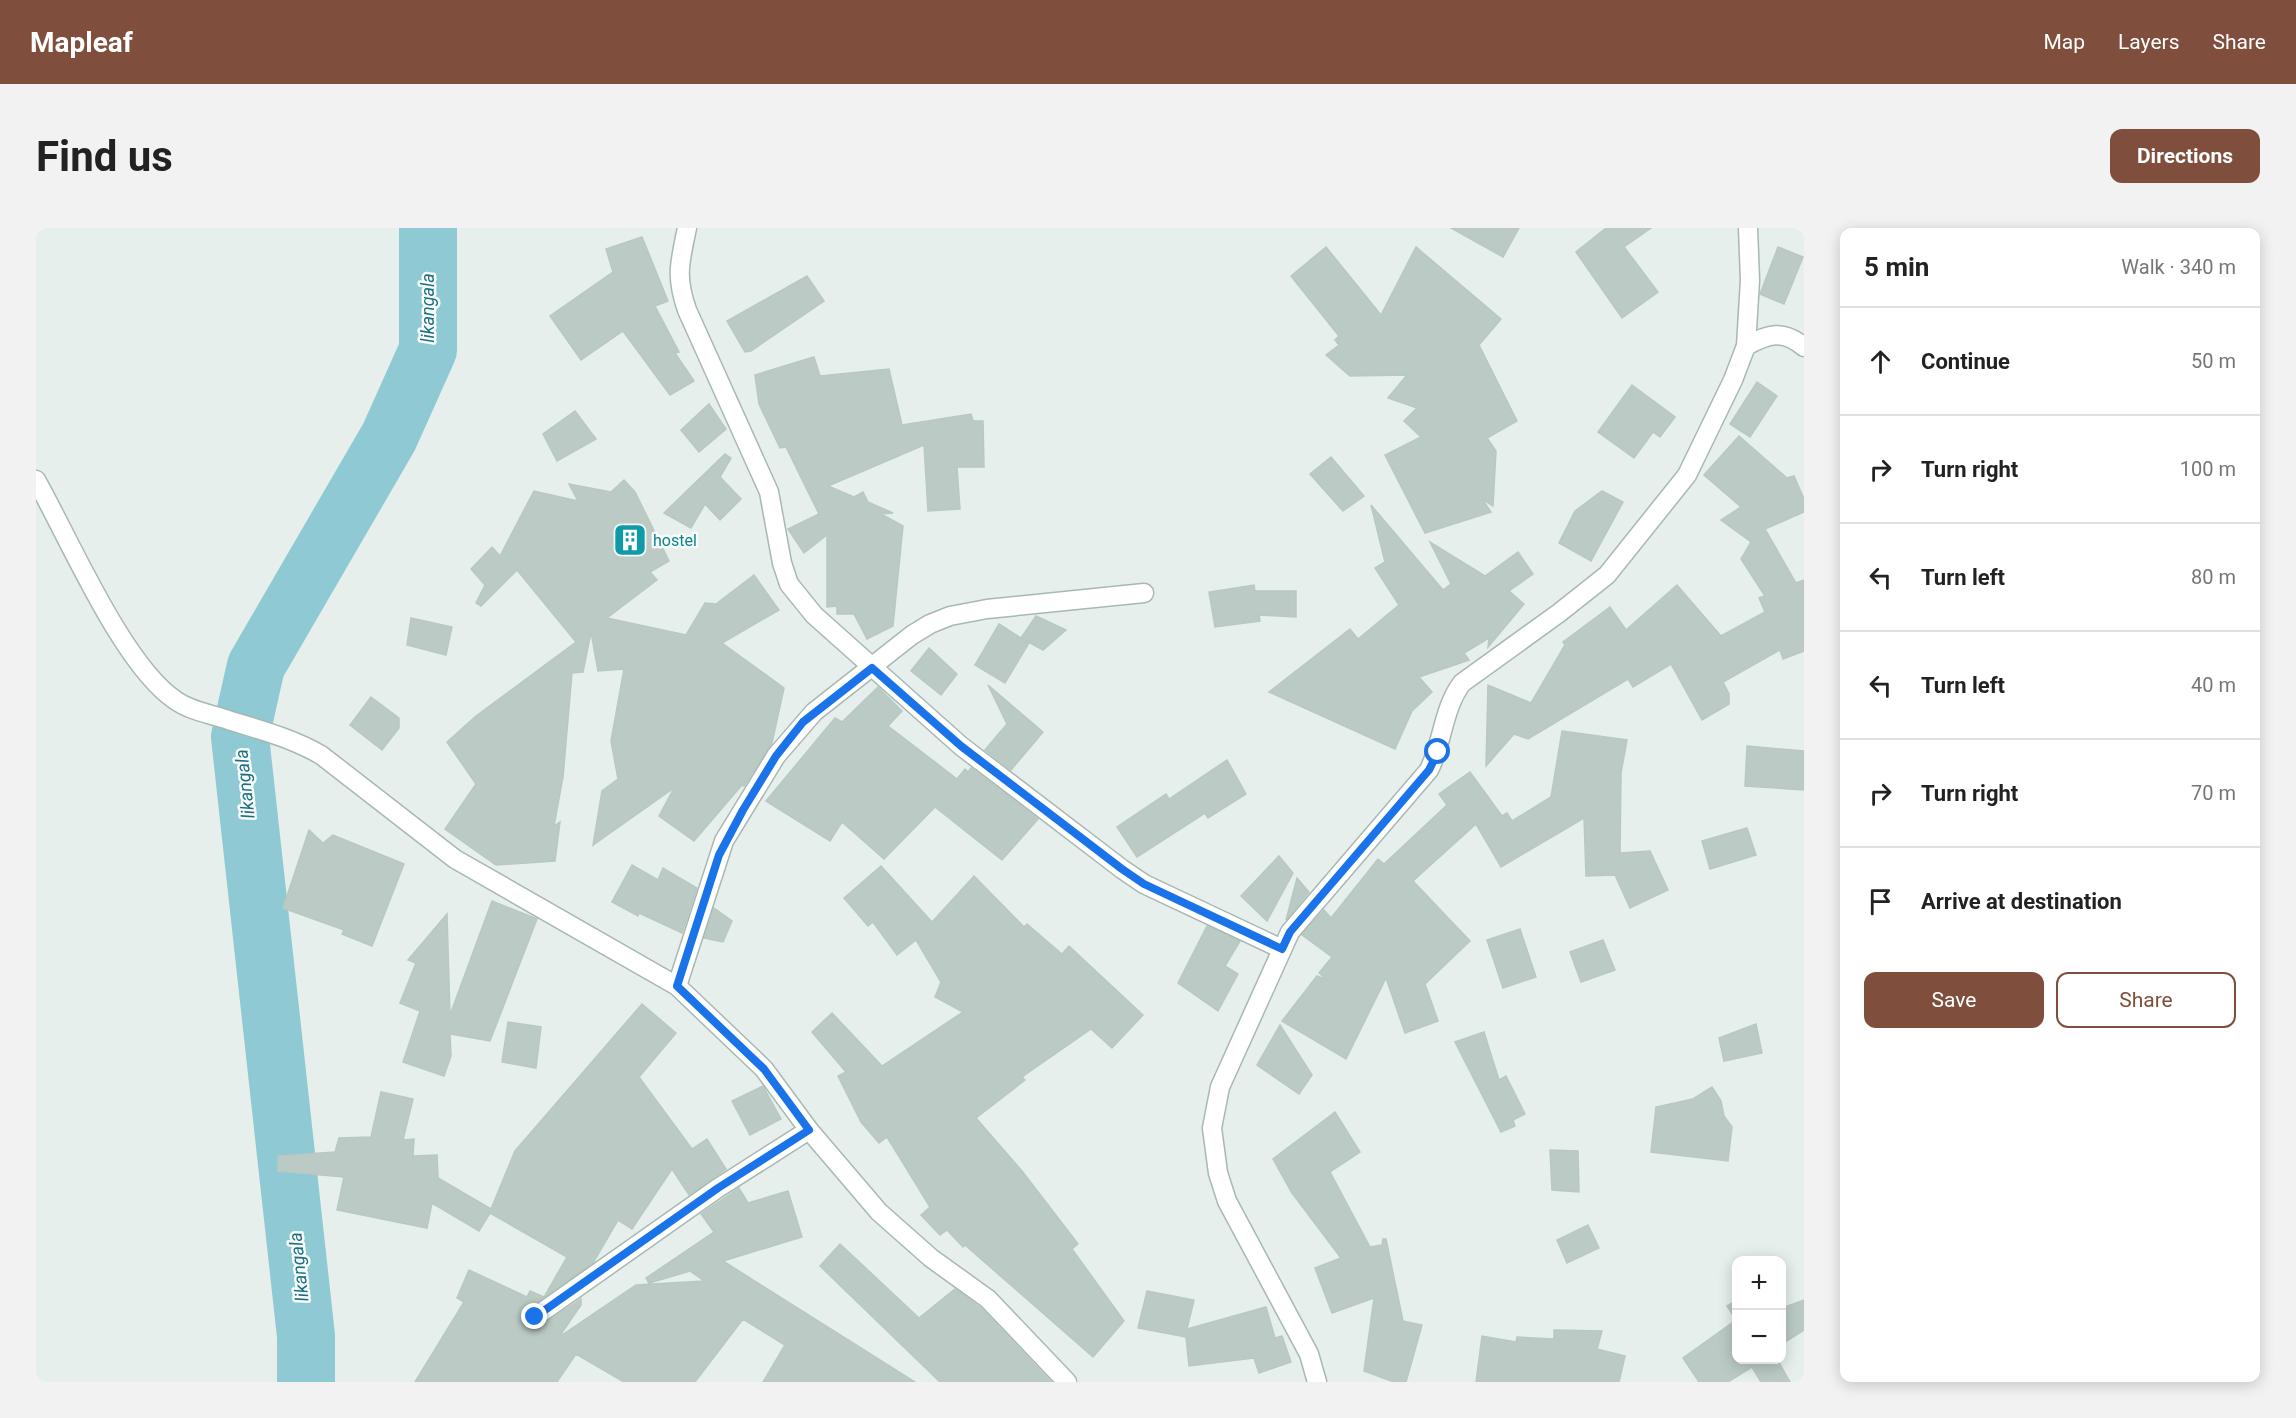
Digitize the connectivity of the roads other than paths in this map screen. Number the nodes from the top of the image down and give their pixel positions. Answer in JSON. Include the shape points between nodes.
{"nodes":[{"id":1,"x":687,"y":228,"type":"edge"},
{"id":2,"x":1748,"y":228,"type":"edge"},
{"id":3,"x":1746,"y":346,"type":"junction"},
{"id":4,"x":1804,"y":347,"type":"edge"},
{"id":5,"x":36,"y":480,"type":"edge"},
{"id":6,"x":1144,"y":593,"type":"dead end"},
{"id":7,"x":872,"y":668,"type":"junction"},
{"id":8,"x":1282,"y":949,"type":"junction"},
{"id":9,"x":677,"y":986,"type":"junction"},
{"id":10,"x":809,"y":1130,"type":"junction"},
{"id":11,"x":535,"y":1317,"type":"dead end"},
{"id":12,"x":1067,"y":1382,"type":"edge"},
{"id":13,"x":1317,"y":1382,"type":"edge"}],
"edges":[{"from":1,"to":7,"type":"street","via":[[679,286],[769,492],[789,584],[814,615]]},
{"from":2,"to":3,"type":"street"},
{"from":3,"to":4,"type":"street","via":[[1764,336],[1778,334],[1790,336]]},
{"from":3,"to":8,"type":"street","via":[[1680,484],[1607,575],[1462,682],[1453,694],[1438,752],[1429,770],[1290,932]]},
{"from":5,"to":9,"type":"street","via":[[111,619],[154,680],[184,705],[297,741],[321,755],[455,859]]},
{"from":6,"to":7,"type":"street","via":[[950,616],[917,632]]},
{"from":7,"to":8,"type":"street","via":[[961,746],[1122,869],[1144,884]]},
{"from":7,"to":9,"type":"street","via":[[803,722],[748,801],[724,842]]},
{"from":8,"to":13,"type":"street","via":[[1220,1088],[1212,1128],[1218,1173],[1227,1201],[1309,1354]]},
{"from":9,"to":10,"type":"street","via":[[764,1069]]},
{"from":10,"to":11,"type":"street","via":[[718,1188]]},
{"from":10,"to":12,"type":"street","via":[[879,1212],[931,1258],[988,1299]]}]}
